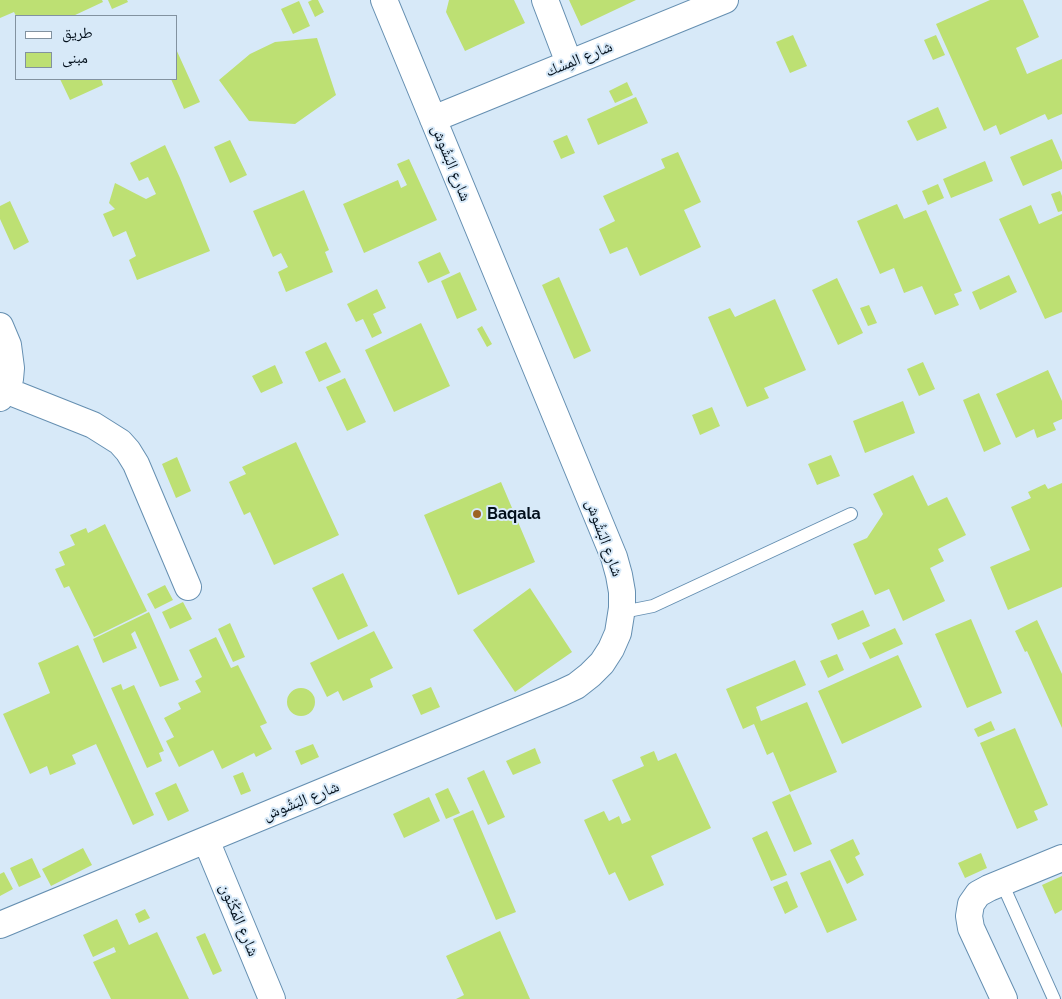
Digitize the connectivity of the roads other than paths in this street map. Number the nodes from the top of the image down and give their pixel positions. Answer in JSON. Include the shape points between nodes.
{"nodes":[{"id":1,"x":384,"y":0,"type":"edge"},
{"id":2,"x":545,"y":0,"type":"edge"},
{"id":3,"x":725,"y":0,"type":"edge"},
{"id":4,"x":569,"y":63,"type":"junction"},
{"id":5,"x":433,"y":119,"type":"junction"},
{"id":6,"x":0,"y":326,"type":"edge"},
{"id":7,"x":3,"y":394,"type":"edge"},
{"id":8,"x":851,"y":514,"type":"dead end"},
{"id":9,"x":188,"y":587,"type":"dead end"},
{"id":10,"x":622,"y":608,"type":"junction"},
{"id":11,"x":206,"y":840,"type":"junction"},
{"id":12,"x":1062,"y":858,"type":"edge"},
{"id":13,"x":1002,"y":883,"type":"junction"},
{"id":14,"x":0,"y":925,"type":"edge"},
{"id":15,"x":272,"y":999,"type":"edge"},
{"id":16,"x":1004,"y":999,"type":"edge"},
{"id":17,"x":1054,"y":999,"type":"edge"}],
"edges":[{"from":1,"to":5,"type":"street","name":"شارع البَشُوش"},
{"from":2,"to":4,"type":"street"},
{"from":3,"to":4,"type":"street","name":"شارع المِسْك"},
{"from":4,"to":5,"type":"street","name":"شارع المِسْك"},
{"from":5,"to":10,"type":"street","name":"شارع البَشُوش","via":[[614,557],[620,576]]},
{"from":6,"to":7,"type":"street","via":[[11,368]]},
{"from":7,"to":9,"type":"street","via":[[93,425],[120,442],[136,464]]},
{"from":8,"to":10,"type":"lane","via":[[653,606],[632,610]]},
{"from":10,"to":11,"type":"street","name":"شارع البَشُوش","via":[[618,633],[611,649],[602,663],[576,686]]},
{"from":11,"to":14,"type":"street","name":"شارع البَشُوش"},
{"from":11,"to":15,"type":"street","name":"شارع المَكْنُون"},
{"from":12,"to":13,"type":"street"},
{"from":13,"to":16,"type":"street","via":[[978,894],[971,904],[969,916],[971,928]]},
{"from":13,"to":17,"type":"lane"}]}
